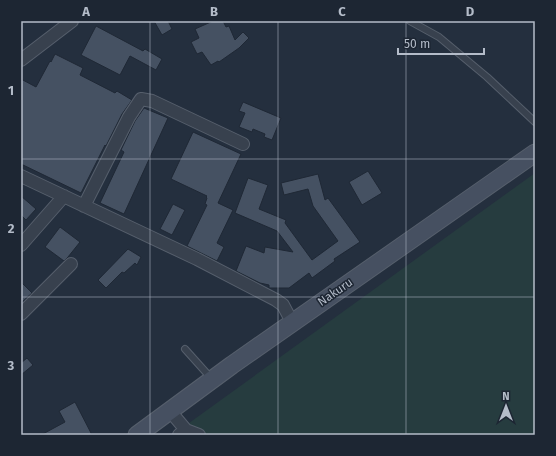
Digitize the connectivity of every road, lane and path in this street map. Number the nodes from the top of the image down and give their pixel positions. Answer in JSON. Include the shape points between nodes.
{"nodes":[{"id":1,"x":72,"y":21,"type":"edge"},
{"id":2,"x":410,"y":21,"type":"edge"},
{"id":3,"x":21,"y":60,"type":"edge"},
{"id":4,"x":535,"y":122,"type":"edge"},
{"id":5,"x":243,"y":144,"type":"dead end"},
{"id":6,"x":535,"y":153,"type":"edge"},
{"id":7,"x":21,"y":176,"type":"edge"},
{"id":8,"x":64,"y":196,"type":"junction"},
{"id":9,"x":84,"y":206,"type":"junction"},
{"id":10,"x":21,"y":245,"type":"edge"},
{"id":11,"x":71,"y":264,"type":"dead end"},
{"id":12,"x":21,"y":314,"type":"edge"},
{"id":13,"x":292,"y":322,"type":"junction"},
{"id":14,"x":185,"y":350,"type":"dead end"},
{"id":15,"x":212,"y":380,"type":"junction"},
{"id":16,"x":170,"y":410,"type":"junction"},
{"id":17,"x":183,"y":432,"type":"edge"},
{"id":18,"x":137,"y":435,"type":"edge"},
{"id":19,"x":199,"y":435,"type":"edge"}],
"edges":[{"from":1,"to":3,"type":"street"},
{"from":2,"to":4,"type":"lane","via":[[439,37]]},
{"from":5,"to":9,"type":"street","via":[[152,101],[141,99],[129,117]]},
{"from":6,"to":13,"type":"main road","name":"Nakuru"},
{"from":7,"to":8,"type":"street"},
{"from":8,"to":9,"type":"street"},
{"from":8,"to":10,"type":"street"},
{"from":9,"to":13,"type":"street","via":[[197,258],[276,300],[283,305]]},
{"from":11,"to":12,"type":"street"},
{"from":13,"to":15,"type":"main road","name":"Nakuru"},
{"from":14,"to":15,"type":"lane"},
{"from":15,"to":16,"type":"main road","name":"Nakuru"},
{"from":16,"to":17,"type":"street"},
{"from":16,"to":18,"type":"main road","name":"Nakuru"},
{"from":17,"to":19,"type":"street"}]}
